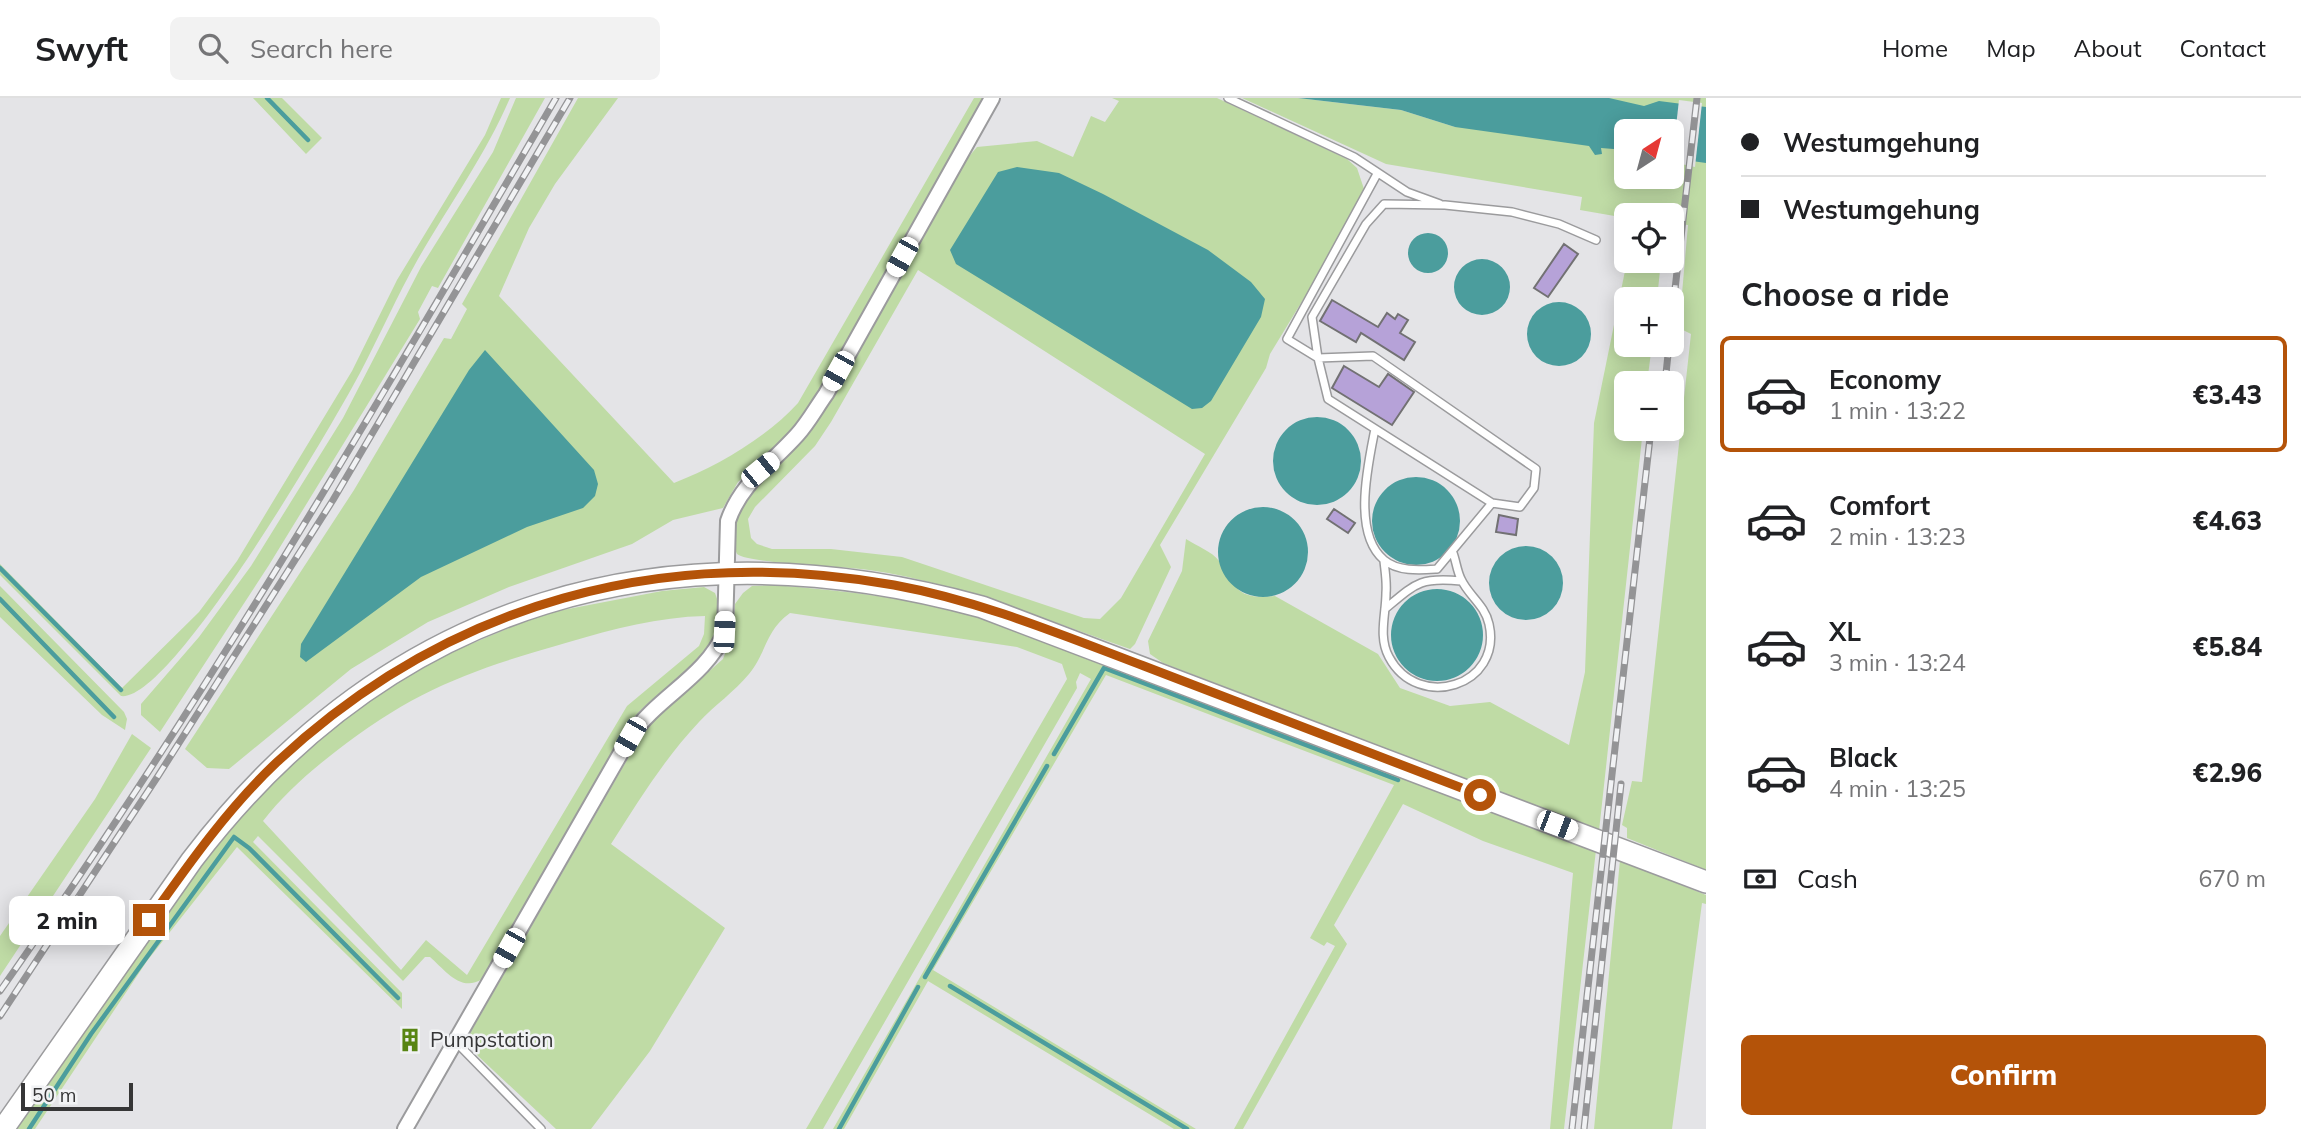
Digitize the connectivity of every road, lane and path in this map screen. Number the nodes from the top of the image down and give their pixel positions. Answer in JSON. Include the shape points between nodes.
{"nodes":[{"id":1,"x":992,"y":98,"type":"edge"},
{"id":2,"x":1228,"y":98,"type":"edge"},
{"id":3,"x":1377,"y":174,"type":"junction"},
{"id":4,"x":1444,"y":205,"type":"junction"},
{"id":5,"x":1596,"y":240,"type":"dead end"},
{"id":6,"x":1318,"y":358,"type":"junction"},
{"id":7,"x":1375,"y":429,"type":"junction"},
{"id":8,"x":1492,"y":503,"type":"junction"},
{"id":9,"x":1453,"y":553,"type":"junction"},
{"id":10,"x":1384,"y":561,"type":"junction"},
{"id":11,"x":727,"y":572,"type":"junction"},
{"id":12,"x":1461,"y":581,"type":"junction"},
{"id":13,"x":1385,"y":610,"type":"junction"},
{"id":14,"x":1706,"y":883,"type":"edge"},
{"id":15,"x":456,"y":1042,"type":"junction"},
{"id":16,"x":4,"y":1129,"type":"edge"},
{"id":17,"x":405,"y":1129,"type":"edge"},
{"id":18,"x":541,"y":1129,"type":"edge"}],
"edges":[{"from":1,"to":11,"type":"street","via":[[826,394],[800,432],[760,470],[733,505],[728,521]]},
{"from":2,"to":3,"type":"lane","via":[[1354,157]]},
{"from":3,"to":4,"type":"lane","via":[[1407,192]]},
{"from":3,"to":6,"type":"lane","via":[[1287,338]]},
{"from":4,"to":5,"type":"lane","via":[[1512,212]]},
{"from":4,"to":6,"type":"lane","via":[[1393,202],[1376,211],[1312,317]]},
{"from":6,"to":7,"type":"lane","via":[[1328,399]]},
{"from":6,"to":8,"type":"lane","via":[[1373,356],[1536,469],[1534,488],[1520,507]]},
{"from":7,"to":8,"type":"lane"},
{"from":7,"to":10,"type":"lane","via":[[1367,466],[1365,530]]},
{"from":8,"to":9,"type":"lane"},
{"from":9,"to":10,"type":"lane","via":[[1437,569],[1408,570]]},
{"from":9,"to":12,"type":"lane"},
{"from":10,"to":13,"type":"lane"},
{"from":11,"to":14,"type":"main road","via":[[845,578],[982,607]]},
{"from":11,"to":15,"type":"street","via":[[724,632],[711,660],[651,709],[630,737]]},
{"from":11,"to":16,"type":"main road","via":[[636,582],[532,605],[444,643],[347,703],[276,763],[218,827]]},
{"from":12,"to":13,"type":"lane","via":[[1431,578]]},
{"from":12,"to":13,"type":"lane","via":[[1478,599],[1490,624],[1488,650],[1480,668],[1444,689],[1419,685],[1400,673],[1387,655],[1382,629]]},
{"from":15,"to":17,"type":"street"},
{"from":15,"to":18,"type":"lane"}]}
